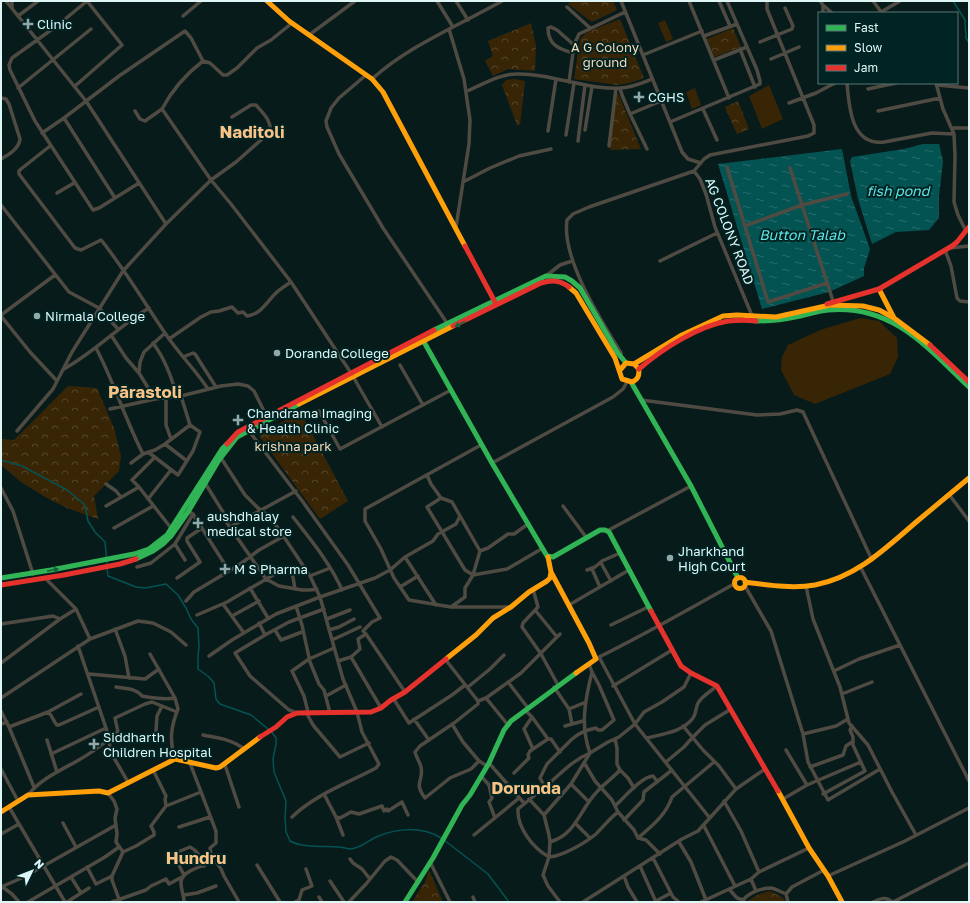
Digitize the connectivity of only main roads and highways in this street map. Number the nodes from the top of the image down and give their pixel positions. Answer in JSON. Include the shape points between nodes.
{"nodes":[{"id":1,"x":267,"y":1,"type":"edge"},
{"id":2,"x":967,"y":229,"type":"edge"},
{"id":3,"x":879,"y":289,"type":"junction"},
{"id":4,"x":495,"y":303,"type":"junction"},
{"id":5,"x":813,"y":309,"type":"junction"},
{"id":6,"x":894,"y":318,"type":"junction"},
{"id":7,"x":753,"y":319,"type":"junction"},
{"id":8,"x":701,"y":329,"type":"junction"},
{"id":9,"x":424,"y":342,"type":"junction"},
{"id":10,"x":626,"y":363,"type":"junction"},
{"id":11,"x":634,"y":364,"type":"junction"},
{"id":12,"x":639,"y":369,"type":"junction"},
{"id":13,"x":620,"y":370,"type":"junction"},
{"id":14,"x":352,"y":375,"type":"junction"},
{"id":15,"x":629,"y":382,"type":"junction"},
{"id":16,"x":969,"y":386,"type":"edge"},
{"id":17,"x":268,"y":418,"type":"junction"},
{"id":18,"x":969,"y":477,"type":"edge"},
{"id":19,"x":969,"y":481,"type":"edge"},
{"id":20,"x":911,"y":527,"type":"junction"},
{"id":21,"x":548,"y":557,"type":"junction"},
{"id":22,"x":85,"y":563,"type":"junction"},
{"id":23,"x":88,"y":571,"type":"junction"},
{"id":24,"x":551,"y":572,"type":"junction"},
{"id":25,"x":1,"y":578,"type":"edge"},
{"id":26,"x":738,"y":578,"type":"junction"},
{"id":27,"x":745,"y":584,"type":"junction"},
{"id":28,"x":1,"y":585,"type":"edge"},
{"id":29,"x":1,"y":812,"type":"edge"},
{"id":30,"x":405,"y":902,"type":"edge"},
{"id":31,"x":842,"y":902,"type":"edge"}],
"edges":[{"from":1,"to":4,"type":"main road","via":[[292,23],[372,79],[383,92]]},
{"from":2,"to":3,"type":"main road","via":[[957,242],[947,249]]},
{"from":3,"to":5,"type":"main road"},
{"from":3,"to":6,"type":"main road"},
{"from":4,"to":9,"type":"main road","one_way":true},
{"from":4,"to":10,"type":"main road","via":[[544,277],[565,276],[580,288]]},
{"from":4,"to":13,"type":"main road","via":[[549,281],[565,284],[576,293]]},
{"from":4,"to":14,"type":"main road","via":[[448,323]]},
{"from":5,"to":6,"type":"main road","via":[[830,305],[863,306],[879,310]]},
{"from":5,"to":7,"type":"main road"},
{"from":6,"to":16,"type":"main road","via":[[925,340]]},
{"from":7,"to":8,"type":"main road"},
{"from":7,"to":16,"type":"main road","via":[[783,322],[828,312],[851,312],[878,318],[916,342]]},
{"from":8,"to":11,"type":"main road","via":[[680,336]]},
{"from":8,"to":12,"type":"main road"},
{"from":8,"to":16,"type":"main road","via":[[724,319],[779,318],[830,307],[862,309],[880,313],[902,326],[928,346]]},
{"from":9,"to":14,"type":"main road"},
{"from":9,"to":21,"type":"main road"},
{"from":10,"to":11,"type":"main road"},
{"from":10,"to":13,"type":"main road"},
{"from":11,"to":12,"type":"main road"},
{"from":12,"to":15,"type":"main road","via":[[638,378]]},
{"from":13,"to":15,"type":"main road","via":[[622,379]]},
{"from":14,"to":17,"type":"main road"},
{"from":15,"to":26,"type":"main road","via":[[690,486]]},
{"from":17,"to":22,"type":"main road","via":[[238,432],[222,449],[167,535],[148,549],[134,554]]},
{"from":17,"to":23,"type":"main road","via":[[237,438],[205,483],[191,513],[163,545],[149,554],[124,563]]},
{"from":18,"to":20,"type":"main road"},
{"from":19,"to":20,"type":"main road","via":[[921,522]]},
{"from":20,"to":27,"type":"main road","via":[[861,568],[832,581],[806,586]]},
{"from":21,"to":24,"type":"main road"},
{"from":21,"to":31,"type":"main road","via":[[600,530],[607,530],[681,666],[717,686]]},
{"from":22,"to":23,"type":"main road"},
{"from":25,"to":22,"type":"main road","one_way":true},
{"from":23,"to":28,"type":"main road","via":[[47,580]]},
{"from":24,"to":29,"type":"main road","via":[[549,580],[493,618],[405,692],[381,708],[371,712],[297,713],[259,736],[225,765],[216,768],[175,758],[108,793],[99,791],[28,795]]},
{"from":24,"to":30,"type":"main road","via":[[597,658],[526,709],[504,730],[488,765]]},
{"from":26,"to":27,"type":"main road","via":[[742,578]]},
{"from":26,"to":27,"type":"main road","via":[[734,584],[736,588],[740,589]]}]}
